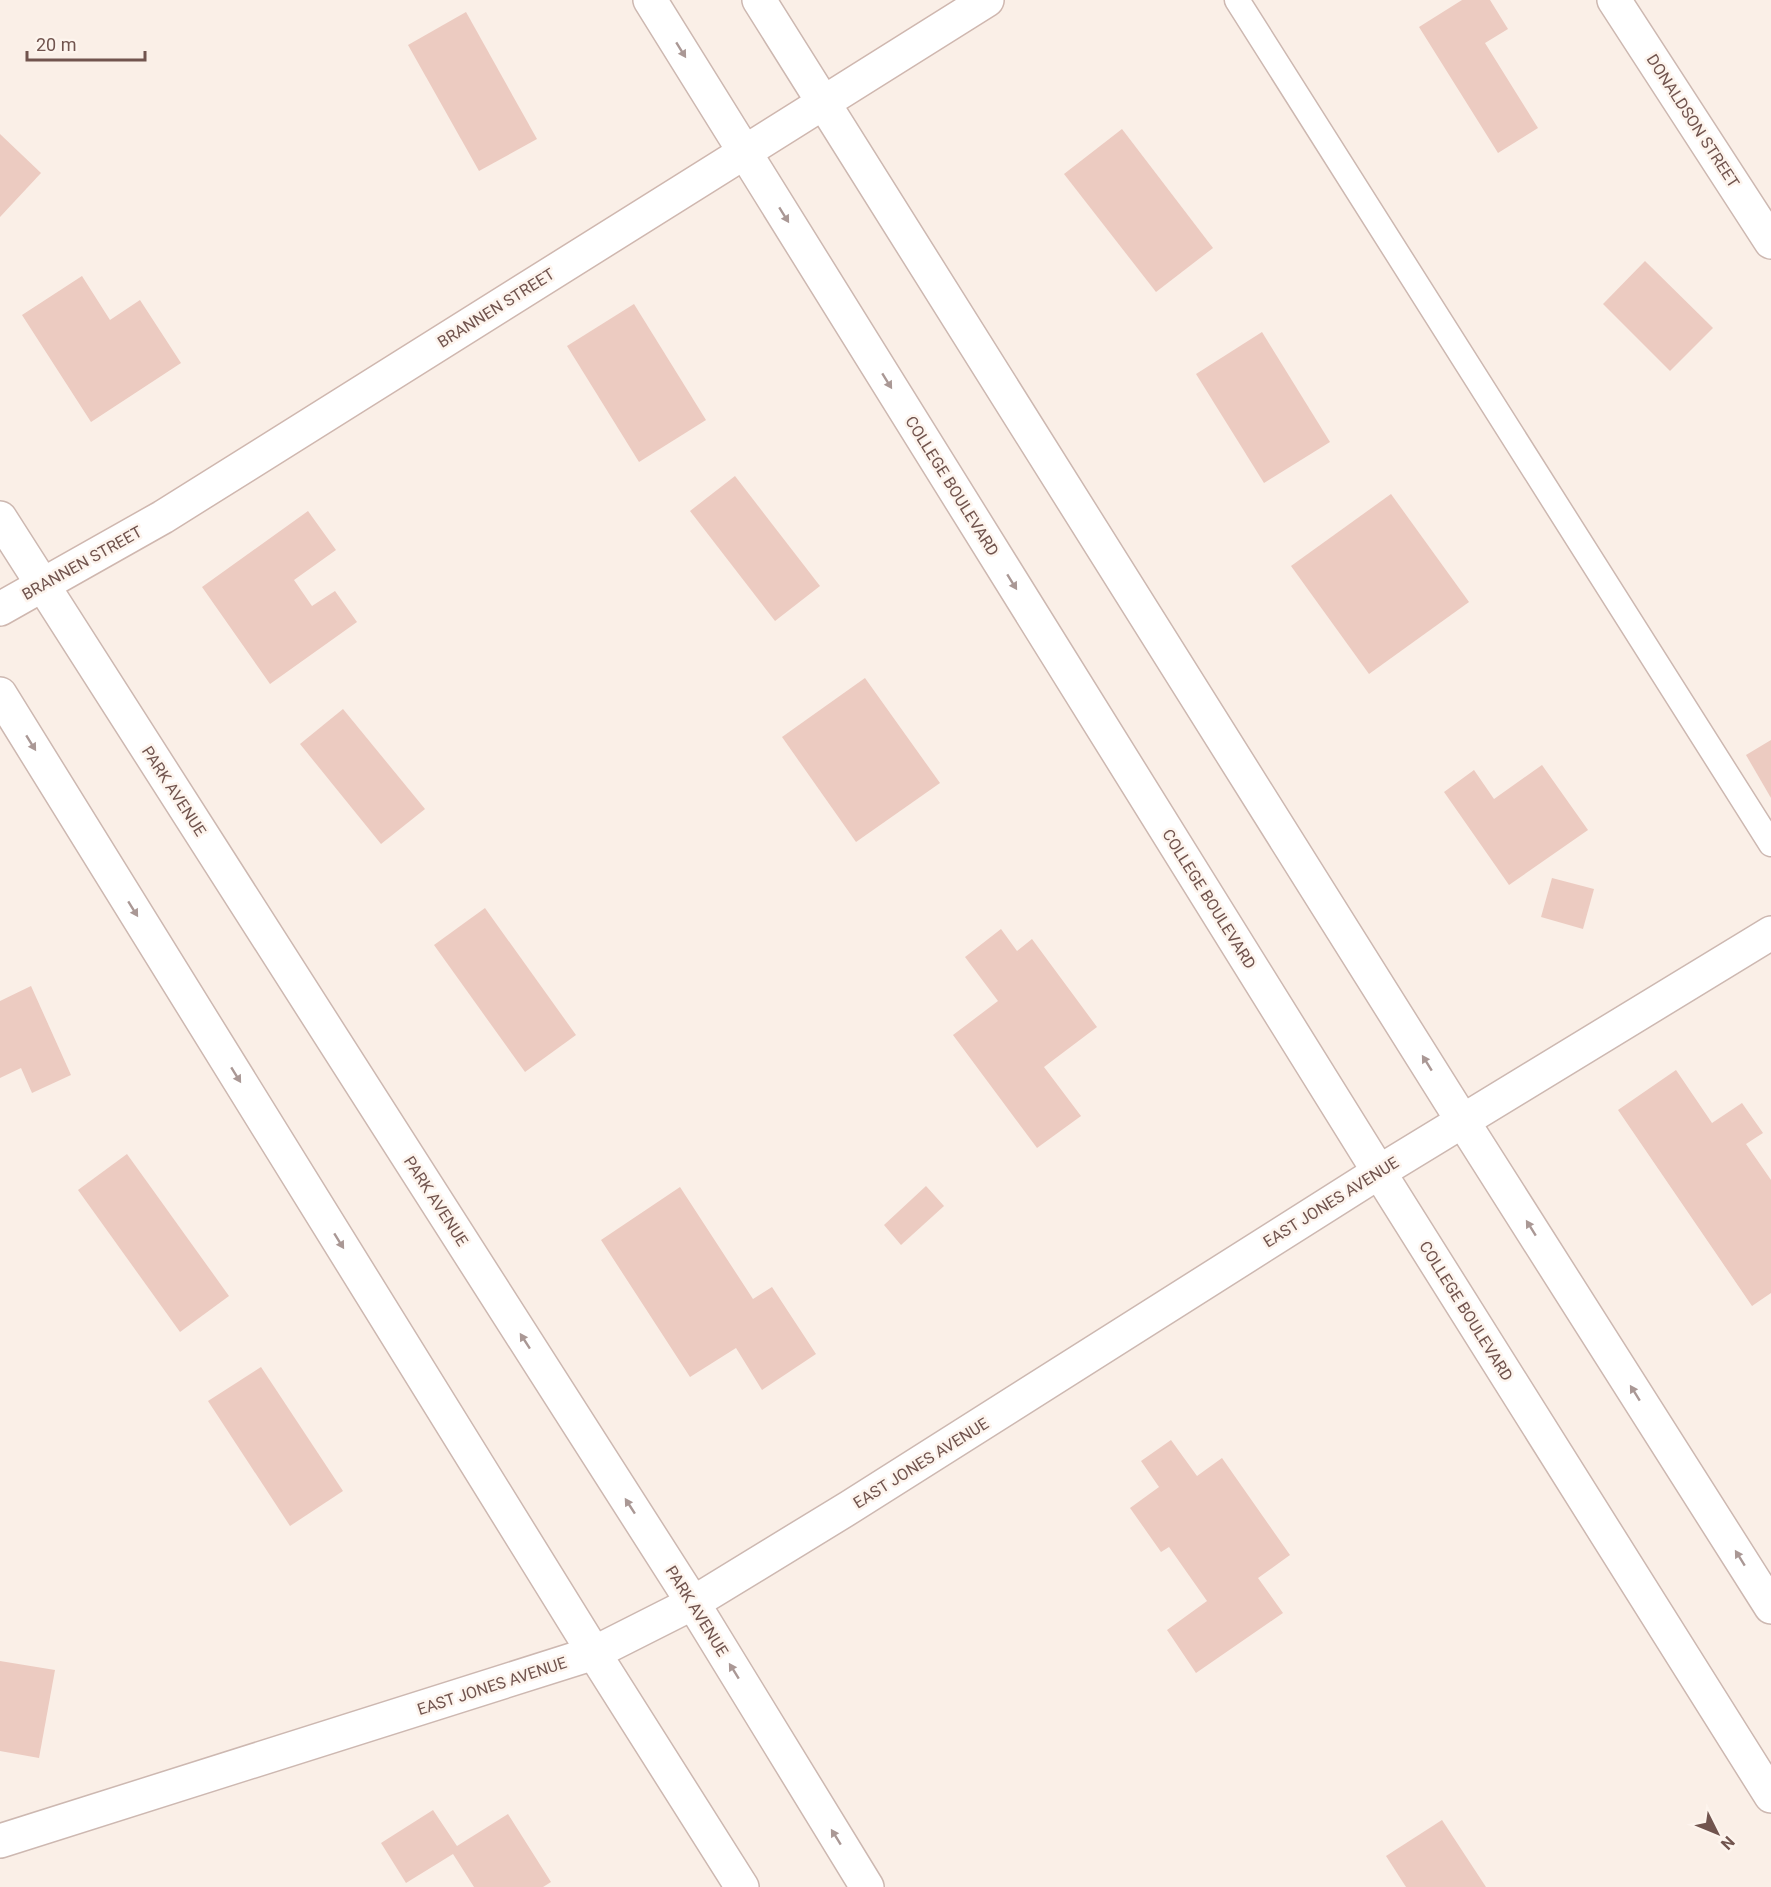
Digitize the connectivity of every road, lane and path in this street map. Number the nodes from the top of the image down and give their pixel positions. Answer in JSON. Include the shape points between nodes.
{"nodes":[{"id":1,"x":650,"y":0,"type":"edge"},
{"id":2,"x":759,"y":0,"type":"edge"},
{"id":3,"x":987,"y":0,"type":"edge"},
{"id":4,"x":1238,"y":0,"type":"edge"},
{"id":5,"x":1614,"y":0,"type":"edge"},
{"id":6,"x":824,"y":103,"type":"junction"},
{"id":7,"x":745,"y":153,"type":"junction"},
{"id":8,"x":1771,"y":242,"type":"edge"},
{"id":9,"x":0,"y":518,"type":"edge"},
{"id":10,"x":42,"y":585,"type":"junction"},
{"id":11,"x":0,"y":609,"type":"edge"},
{"id":12,"x":0,"y":694,"type":"edge"},
{"id":13,"x":1771,"y":844,"type":"edge"},
{"id":14,"x":1771,"y":933,"type":"edge"},
{"id":15,"x":1462,"y":1120,"type":"junction"},
{"id":16,"x":1379,"y":1172,"type":"junction"},
{"id":17,"x":693,"y":1603,"type":"junction"},
{"id":18,"x":1771,"y":1607,"type":"edge"},
{"id":19,"x":594,"y":1653,"type":"junction"},
{"id":20,"x":1771,"y":1796,"type":"edge"},
{"id":21,"x":0,"y":1841,"type":"edge"},
{"id":22,"x":742,"y":1887,"type":"edge"},
{"id":23,"x":867,"y":1887,"type":"edge"}],
"edges":[{"from":1,"to":7,"type":"street","name":"COLLEGE BOULEVARD","one_way":true},
{"from":2,"to":6,"type":"street"},
{"from":3,"to":6,"type":"street","name":"BRANNEN STREET"},
{"from":4,"to":13,"type":"lane"},
{"from":5,"to":8,"type":"street","name":"DONALDSON STREET"},
{"from":6,"to":7,"type":"street","name":"BRANNEN STREET"},
{"from":15,"to":6,"type":"street","one_way":true},
{"from":7,"to":10,"type":"street","name":"BRANNEN STREET","via":[[163,517]]},
{"from":7,"to":16,"type":"street","name":"COLLEGE BOULEVARD","one_way":true},
{"from":9,"to":10,"type":"street","name":"PARK AVENUE"},
{"from":10,"to":11,"type":"street","name":"BRANNEN STREET"},
{"from":17,"to":10,"type":"street","name":"PARK AVENUE","one_way":true},
{"from":12,"to":19,"type":"street","one_way":true},
{"from":14,"to":15,"type":"street","name":"EAST JONES AVENUE"},
{"from":15,"to":16,"type":"street","name":"EAST JONES AVENUE"},
{"from":18,"to":15,"type":"street","one_way":true},
{"from":16,"to":17,"type":"street","name":"EAST JONES AVENUE"},
{"from":16,"to":20,"type":"street","name":"COLLEGE BOULEVARD"},
{"from":17,"to":19,"type":"street","name":"EAST JONES AVENUE"},
{"from":23,"to":17,"type":"street","name":"PARK AVENUE","one_way":true},
{"from":19,"to":21,"type":"street","name":"EAST JONES AVENUE"},
{"from":19,"to":22,"type":"street"}]}
